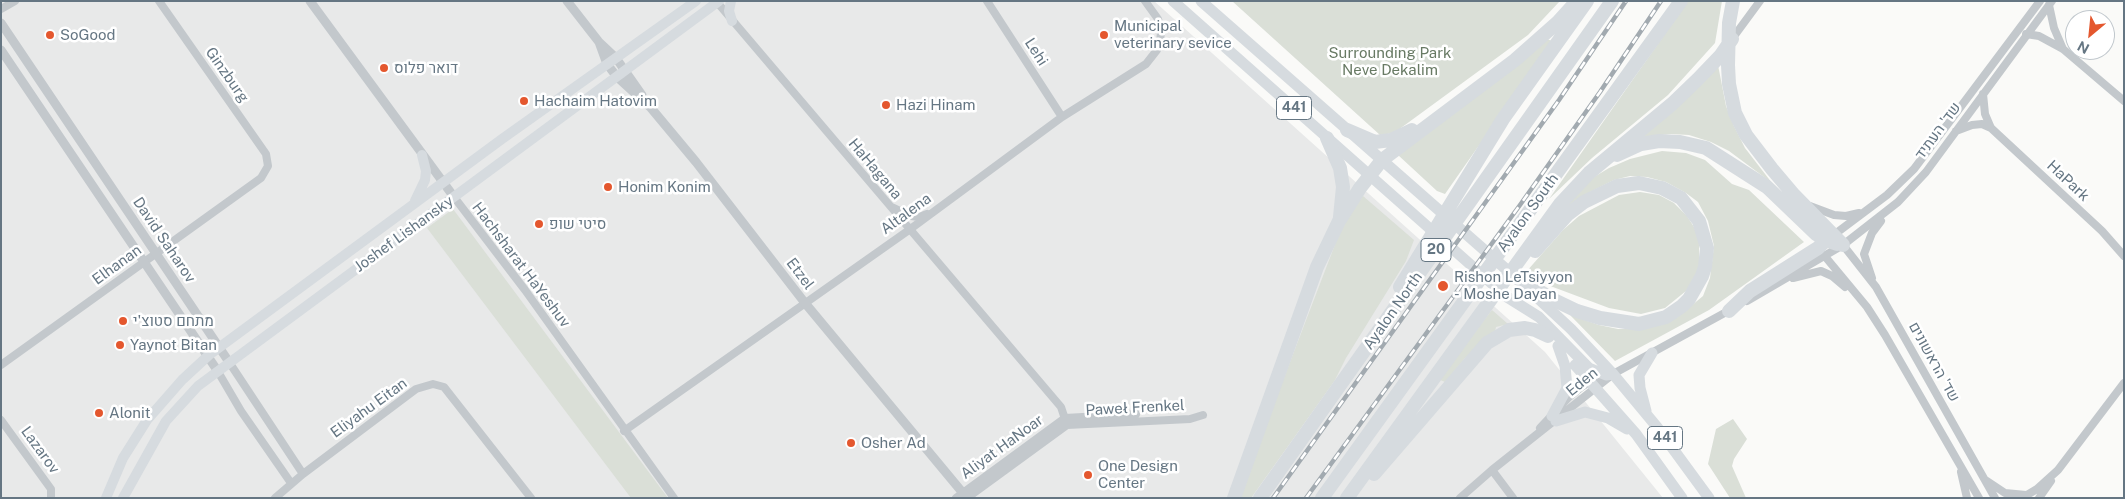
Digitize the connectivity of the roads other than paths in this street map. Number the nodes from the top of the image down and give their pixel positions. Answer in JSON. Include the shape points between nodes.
{"nodes":[{"id":1,"x":6,"y":1,"type":"edge"},
{"id":2,"x":15,"y":1,"type":"edge"},
{"id":3,"x":159,"y":1,"type":"edge"},
{"id":4,"x":310,"y":1,"type":"edge"},
{"id":5,"x":567,"y":1,"type":"edge"},
{"id":6,"x":696,"y":1,"type":"edge"},
{"id":7,"x":731,"y":1,"type":"edge"},
{"id":8,"x":987,"y":1,"type":"edge"},
{"id":9,"x":1145,"y":1,"type":"edge"},
{"id":10,"x":1173,"y":1,"type":"edge"},
{"id":11,"x":1201,"y":1,"type":"edge"},
{"id":12,"x":1577,"y":1,"type":"edge"},
{"id":13,"x":1587,"y":1,"type":"edge"},
{"id":14,"x":1612,"y":1,"type":"edge"},
{"id":15,"x":1681,"y":1,"type":"edge"},
{"id":16,"x":1734,"y":1,"type":"edge"},
{"id":17,"x":1760,"y":1,"type":"edge"},
{"id":18,"x":2040,"y":1,"type":"edge"},
{"id":19,"x":718,"y":2,"type":"edge"},
{"id":20,"x":1,"y":3,"type":"edge"},
{"id":21,"x":2050,"y":3,"type":"edge"},
{"id":22,"x":1,"y":9,"type":"edge"},
{"id":23,"x":732,"y":21,"type":"junction"},
{"id":24,"x":1,"y":23,"type":"edge"},
{"id":25,"x":2026,"y":34,"type":"junction"},
{"id":26,"x":1732,"y":38,"type":"joint"},
{"id":27,"x":599,"y":42,"type":"junction"},
{"id":28,"x":2064,"y":48,"type":"junction"},
{"id":29,"x":1,"y":50,"type":"edge"},
{"id":30,"x":616,"y":58,"type":"junction"},
{"id":31,"x":607,"y":64,"type":"junction"},
{"id":32,"x":626,"y":70,"type":"junction"},
{"id":33,"x":617,"y":77,"type":"junction"},
{"id":34,"x":1983,"y":94,"type":"junction"},
{"id":35,"x":2124,"y":101,"type":"edge"},
{"id":36,"x":651,"y":108,"type":"junction"},
{"id":37,"x":1448,"y":111,"type":"junction"},
{"id":38,"x":1062,"y":117,"type":"junction"},
{"id":39,"x":1992,"y":128,"type":"junction"},
{"id":40,"x":1347,"y":130,"type":"junction"},
{"id":41,"x":1955,"y":132,"type":"junction"},
{"id":42,"x":1327,"y":138,"type":"junction"},
{"id":43,"x":422,"y":155,"type":"junction"},
{"id":44,"x":1382,"y":160,"type":"junction"},
{"id":45,"x":1598,"y":165,"type":"junction"},
{"id":46,"x":268,"y":166,"type":"joint"},
{"id":47,"x":1369,"y":176,"type":"junction"},
{"id":48,"x":443,"y":183,"type":"junction"},
{"id":49,"x":1794,"y":195,"type":"junction"},
{"id":50,"x":458,"y":198,"type":"junction"},
{"id":51,"x":886,"y":203,"type":"junction"},
{"id":52,"x":414,"y":204,"type":"junction"},
{"id":53,"x":934,"y":211,"type":"junction"},
{"id":54,"x":1888,"y":211,"type":"junction"},
{"id":55,"x":1864,"y":213,"type":"junction"},
{"id":56,"x":1339,"y":221,"type":"junction"},
{"id":57,"x":909,"y":230,"type":"junction"},
{"id":58,"x":1826,"y":242,"type":"junction"},
{"id":59,"x":1843,"y":245,"type":"junction"},
{"id":60,"x":157,"y":253,"type":"junction"},
{"id":61,"x":2124,"y":256,"type":"edge"},
{"id":62,"x":145,"y":262,"type":"junction"},
{"id":63,"x":1519,"y":279,"type":"junction"},
{"id":64,"x":1781,"y":281,"type":"junction"},
{"id":65,"x":1876,"y":287,"type":"junction"},
{"id":66,"x":1507,"y":297,"type":"junction"},
{"id":67,"x":805,"y":303,"type":"junction"},
{"id":68,"x":1867,"y":307,"type":"junction"},
{"id":69,"x":1728,"y":311,"type":"junction"},
{"id":70,"x":1483,"y":312,"type":"junction"},
{"id":71,"x":1548,"y":336,"type":"junction"},
{"id":72,"x":1558,"y":346,"type":"junction"},
{"id":73,"x":220,"y":347,"type":"junction"},
{"id":74,"x":1652,"y":352,"type":"junction"},
{"id":75,"x":209,"y":355,"type":"junction"},
{"id":76,"x":229,"y":362,"type":"junction"},
{"id":77,"x":1,"y":365,"type":"edge"},
{"id":78,"x":217,"y":370,"type":"junction"},
{"id":79,"x":1613,"y":374,"type":"junction"},
{"id":80,"x":1344,"y":381,"type":"junction"},
{"id":81,"x":2124,"y":383,"type":"edge"},
{"id":82,"x":1594,"y":385,"type":"junction"},
{"id":83,"x":1204,"y":415,"type":"dead end"},
{"id":84,"x":1647,"y":415,"type":"junction"},
{"id":85,"x":1554,"y":418,"type":"junction"},
{"id":86,"x":1,"y":420,"type":"edge"},
{"id":87,"x":1066,"y":422,"type":"junction"},
{"id":88,"x":624,"y":431,"type":"junction"},
{"id":89,"x":1636,"y":434,"type":"junction"},
{"id":90,"x":1959,"y":466,"type":"junction"},
{"id":91,"x":1492,"y":470,"type":"junction"},
{"id":92,"x":2058,"y":470,"type":"junction"},
{"id":93,"x":302,"y":474,"type":"junction"},
{"id":94,"x":1985,"y":480,"type":"junction"},
{"id":95,"x":291,"y":483,"type":"junction"},
{"id":96,"x":2025,"y":496,"type":"edge"},
{"id":97,"x":962,"y":497,"type":"edge"},
{"id":98,"x":51,"y":498,"type":"edge"},
{"id":99,"x":106,"y":498,"type":"edge"},
{"id":100,"x":123,"y":498,"type":"edge"},
{"id":101,"x":275,"y":498,"type":"edge"},
{"id":102,"x":531,"y":498,"type":"edge"},
{"id":103,"x":674,"y":498,"type":"edge"},
{"id":104,"x":1234,"y":498,"type":"edge"},
{"id":105,"x":1260,"y":498,"type":"edge"},
{"id":106,"x":1322,"y":498,"type":"edge"},
{"id":107,"x":1347,"y":498,"type":"edge"},
{"id":108,"x":1354,"y":498,"type":"edge"},
{"id":109,"x":1460,"y":498,"type":"edge"},
{"id":110,"x":1514,"y":498,"type":"edge"},
{"id":111,"x":1682,"y":498,"type":"edge"},
{"id":112,"x":1709,"y":498,"type":"edge"},
{"id":113,"x":1967,"y":498,"type":"edge"},
{"id":114,"x":1979,"y":498,"type":"edge"},
{"id":115,"x":1994,"y":498,"type":"edge"},
{"id":116,"x":2039,"y":498,"type":"edge"}],
"edges":[{"from":1,"to":20,"type":"street"},
{"from":2,"to":22,"type":"street"},
{"from":3,"to":46,"type":"street","name":"Ginzburg","via":[[266,154]]},
{"from":4,"to":43,"type":"street","name":"Hachsharat HaYeshuv"},
{"from":5,"to":27,"type":"street","name":"Etzel"},
{"from":6,"to":30,"type":"main road","name":"Joshef Lishansky"},
{"from":7,"to":23,"type":"main road"},
{"from":8,"to":38,"type":"street","name":"Lehi"},
{"from":9,"to":38,"type":"street","name":"Altalena","via":[[1158,19],[1160,31],[1160,42],[1152,58]]},
{"from":10,"to":42,"type":"main road","number":"441"},
{"from":11,"to":40,"type":"main road","number":"441"},
{"from":12,"to":37,"type":"highway","via":[[1539,40]]},
{"from":13,"to":80,"type":"highway","via":[[1503,119]]},
{"from":14,"to":80,"type":"highway","name":"Ayalon North","number":"20"},
{"from":15,"to":106,"type":"highway","name":"Ayalon South"},
{"from":16,"to":49,"type":"highway","via":[[1729,23],[1728,65],[1735,113],[1746,135]]},
{"from":17,"to":26,"type":"street"},
{"from":18,"to":55,"type":"street","name":"שד' העתיד","via":[[1914,169]]},
{"from":19,"to":23,"type":"street","name":"HaHagana"},
{"from":19,"to":32,"type":"main road","name":"Joshef Lishansky"},
{"from":21,"to":25,"type":"street","name":"שד' העתיד"},
{"from":21,"to":28,"type":"street","via":[[2054,28]]},
{"from":23,"to":51,"type":"street","name":"HaHagana"},
{"from":24,"to":60,"type":"street","name":"David Saharov"},
{"from":25,"to":28,"type":"street","via":[[2039,36]]},
{"from":25,"to":34,"type":"street","name":"שד' העתיד"},
{"from":26,"to":45,"type":"highway","via":[[1721,55],[1672,104]]},
{"from":27,"to":30,"type":"street","name":"Etzel"},
{"from":27,"to":31,"type":"street","name":"Etzel"},
{"from":28,"to":35,"type":"street"},
{"from":29,"to":62,"type":"street","name":"David Saharov"},
{"from":30,"to":31,"type":"main road","name":"Joshef Lishansky"},
{"from":30,"to":32,"type":"street","name":"Etzel"},
{"from":31,"to":33,"type":"street","name":"Etzel"},
{"from":31,"to":48,"type":"main road","name":"Joshef Lishansky"},
{"from":32,"to":33,"type":"main road","name":"Joshef Lishansky"},
{"from":32,"to":36,"type":"street","name":"Etzel"},
{"from":33,"to":36,"type":"street","name":"Etzel"},
{"from":33,"to":50,"type":"main road","name":"Joshef Lishansky"},
{"from":34,"to":39,"type":"street","name":"HaPark","via":[[1985,114]]},
{"from":34,"to":41,"type":"street","name":"שד' העתיד"},
{"from":36,"to":67,"type":"street","name":"Etzel"},
{"from":37,"to":40,"type":"highway","via":[[1384,142],[1375,142]]},
{"from":37,"to":44,"type":"highway"},
{"from":38,"to":53,"type":"street","name":"Altalena"},
{"from":39,"to":41,"type":"street","via":[[1972,125]]},
{"from":39,"to":61,"type":"street","name":"HaPark"},
{"from":40,"to":44,"type":"main road","number":"441"},
{"from":41,"to":54,"type":"street","name":"שד' העתיד","via":[[1912,188]]},
{"from":42,"to":47,"type":"main road","number":"441"},
{"from":42,"to":56,"type":"highway","via":[[1340,168],[1343,187]]},
{"from":43,"to":48,"type":"street","name":"Hachsharat HaYeshuv"},
{"from":43,"to":52,"type":"main road","via":[[425,180]]},
{"from":44,"to":47,"type":"highway"},
{"from":44,"to":63,"type":"main road","number":"441"},
{"from":45,"to":58,"type":"highway","via":[[1641,144],[1670,141],[1706,148],[1728,161]]},
{"from":45,"to":70,"type":"highway","via":[[1560,204]]},
{"from":46,"to":60,"type":"street","name":"Elhanan","via":[[261,178]]},
{"from":47,"to":56,"type":"highway"},
{"from":47,"to":66,"type":"main road","number":"441"},
{"from":48,"to":50,"type":"street","name":"Hachsharat HaYeshuv"},
{"from":48,"to":52,"type":"main road","name":"Joshef Lishansky"},
{"from":49,"to":55,"type":"street","via":[[1814,208],[1834,215]]},
{"from":49,"to":58,"type":"highway"},
{"from":50,"to":76,"type":"main road","name":"Joshef Lishansky"},
{"from":50,"to":88,"type":"street","name":"Hachsharat HaYeshuv"},
{"from":51,"to":53,"type":"street","via":[[911,216]]},
{"from":51,"to":57,"type":"street","name":"HaHagana"},
{"from":52,"to":73,"type":"main road","name":"Joshef Lishansky"},
{"from":53,"to":57,"type":"street","name":"Altalena"},
{"from":54,"to":59,"type":"street","name":"שד' העתיד"},
{"from":54,"to":65,"type":"street","via":[[1872,233],[1864,254]]},
{"from":55,"to":58,"type":"street","name":"שד' העתיד"},
{"from":56,"to":104,"type":"highway","via":[[1317,267]]},
{"from":57,"to":67,"type":"street","name":"Altalena"},
{"from":57,"to":87,"type":"street","name":"HaHagana","via":[[1061,408]]},
{"from":58,"to":59,"type":"highway"},
{"from":58,"to":59,"type":"street","name":"שד' העתיד"},
{"from":58,"to":64,"type":"street","name":"שד' העתיד"},
{"from":58,"to":68,"type":"street"},
{"from":58,"to":69,"type":"highway","via":[[1750,291]]},
{"from":59,"to":65,"type":"street","name":"שד' הראשונים"},
{"from":60,"to":62,"type":"street","name":"Elhanan"},
{"from":60,"to":73,"type":"street","name":"David Saharov"},
{"from":62,"to":75,"type":"street","name":"David Saharov"},
{"from":62,"to":77,"type":"street","name":"Elhanan"},
{"from":63,"to":70,"type":"highway","via":[[1588,315],[1628,323],[1650,322],[1674,312],[1694,293],[1705,267],[1707,248],[1694,213],[1672,192],[1651,184],[1617,186],[1593,196],[1567,215]]},
{"from":63,"to":79,"type":"main road","number":"441"},
{"from":64,"to":68,"type":"street","via":[[1822,271]]},
{"from":64,"to":69,"type":"street","name":"שד' העתיד"},
{"from":65,"to":94,"type":"street","name":"שד' הראשונים"},
{"from":66,"to":71,"type":"main road","number":"441"},
{"from":66,"to":79,"type":"main road","number":"441","via":[[1539,317],[1589,368],[1606,375]]},
{"from":67,"to":88,"type":"street","name":"Altalena"},
{"from":67,"to":97,"type":"street","name":"Etzel","via":[[930,453]]},
{"from":68,"to":90,"type":"street","name":"שד' הראשונים"},
{"from":69,"to":74,"type":"street","name":"שד' העתיד"},
{"from":70,"to":107,"type":"highway"},
{"from":71,"to":72,"type":"main road","number":"441"},
{"from":71,"to":108,"type":"highway","via":[[1525,328],[1509,330],[1487,344]]},
{"from":72,"to":82,"type":"main road","number":"441"},
{"from":72,"to":85,"type":"main road","via":[[1565,366],[1567,388]]},
{"from":73,"to":75,"type":"main road","name":"Joshef Lishansky"},
{"from":73,"to":76,"type":"street","name":"David Saharov"},
{"from":74,"to":79,"type":"street","name":"שד' העתיד"},
{"from":74,"to":84,"type":"main road","via":[[1639,374]]},
{"from":75,"to":78,"type":"street","name":"David Saharov"},
{"from":75,"to":99,"type":"main road","name":"Joshef Lishansky","via":[[147,420],[123,458]]},
{"from":76,"to":78,"type":"main road","name":"Joshef Lishansky"},
{"from":76,"to":93,"type":"street","name":"David Saharov"},
{"from":78,"to":95,"type":"street","name":"David Saharov"},
{"from":78,"to":100,"type":"main road","name":"Joshef Lishansky","via":[[166,422]]},
{"from":79,"to":82,"type":"street","name":"Eden"},
{"from":79,"to":84,"type":"main road","number":"441"},
{"from":80,"to":105,"type":"highway","name":"Ayalon North","number":"20"},
{"from":81,"to":92,"type":"street"},
{"from":82,"to":85,"type":"street","name":"Eden"},
{"from":82,"to":89,"type":"main road","number":"441"},
{"from":83,"to":87,"type":"street","name":"Paweł Frenkel","via":[[1190,419]]},
{"from":84,"to":112,"type":"main road","number":"441"},
{"from":85,"to":89,"type":"main road","via":[[1586,412],[1608,418]]},
{"from":85,"to":91,"type":"street","name":"Eden"},
{"from":86,"to":98,"type":"street","name":"Lazarov","via":[[51,488]]},
{"from":87,"to":97,"type":"street","name":"Aliyat HaNoar"},
{"from":88,"to":103,"type":"street","name":"Hachsharat HaYeshuv"},
{"from":89,"to":111,"type":"main road","number":"441"},
{"from":90,"to":113,"type":"street"},
{"from":90,"to":114,"type":"street","name":"שד' הראשונים"},
{"from":91,"to":109,"type":"street","name":"Eden"},
{"from":91,"to":110,"type":"street"},
{"from":92,"to":96,"type":"street","via":[[2047,482]]},
{"from":92,"to":116,"type":"street"},
{"from":93,"to":95,"type":"street","name":"Eliyahu Eitan"},
{"from":93,"to":102,"type":"street","name":"Eliyahu Eitan","via":[[424,385],[433,384],[444,388]]},
{"from":94,"to":96,"type":"street","via":[[2006,493]]},
{"from":94,"to":115,"type":"street","name":"שד' הראשונים"},
{"from":95,"to":101,"type":"street","name":"Eliyahu Eitan"}]}
